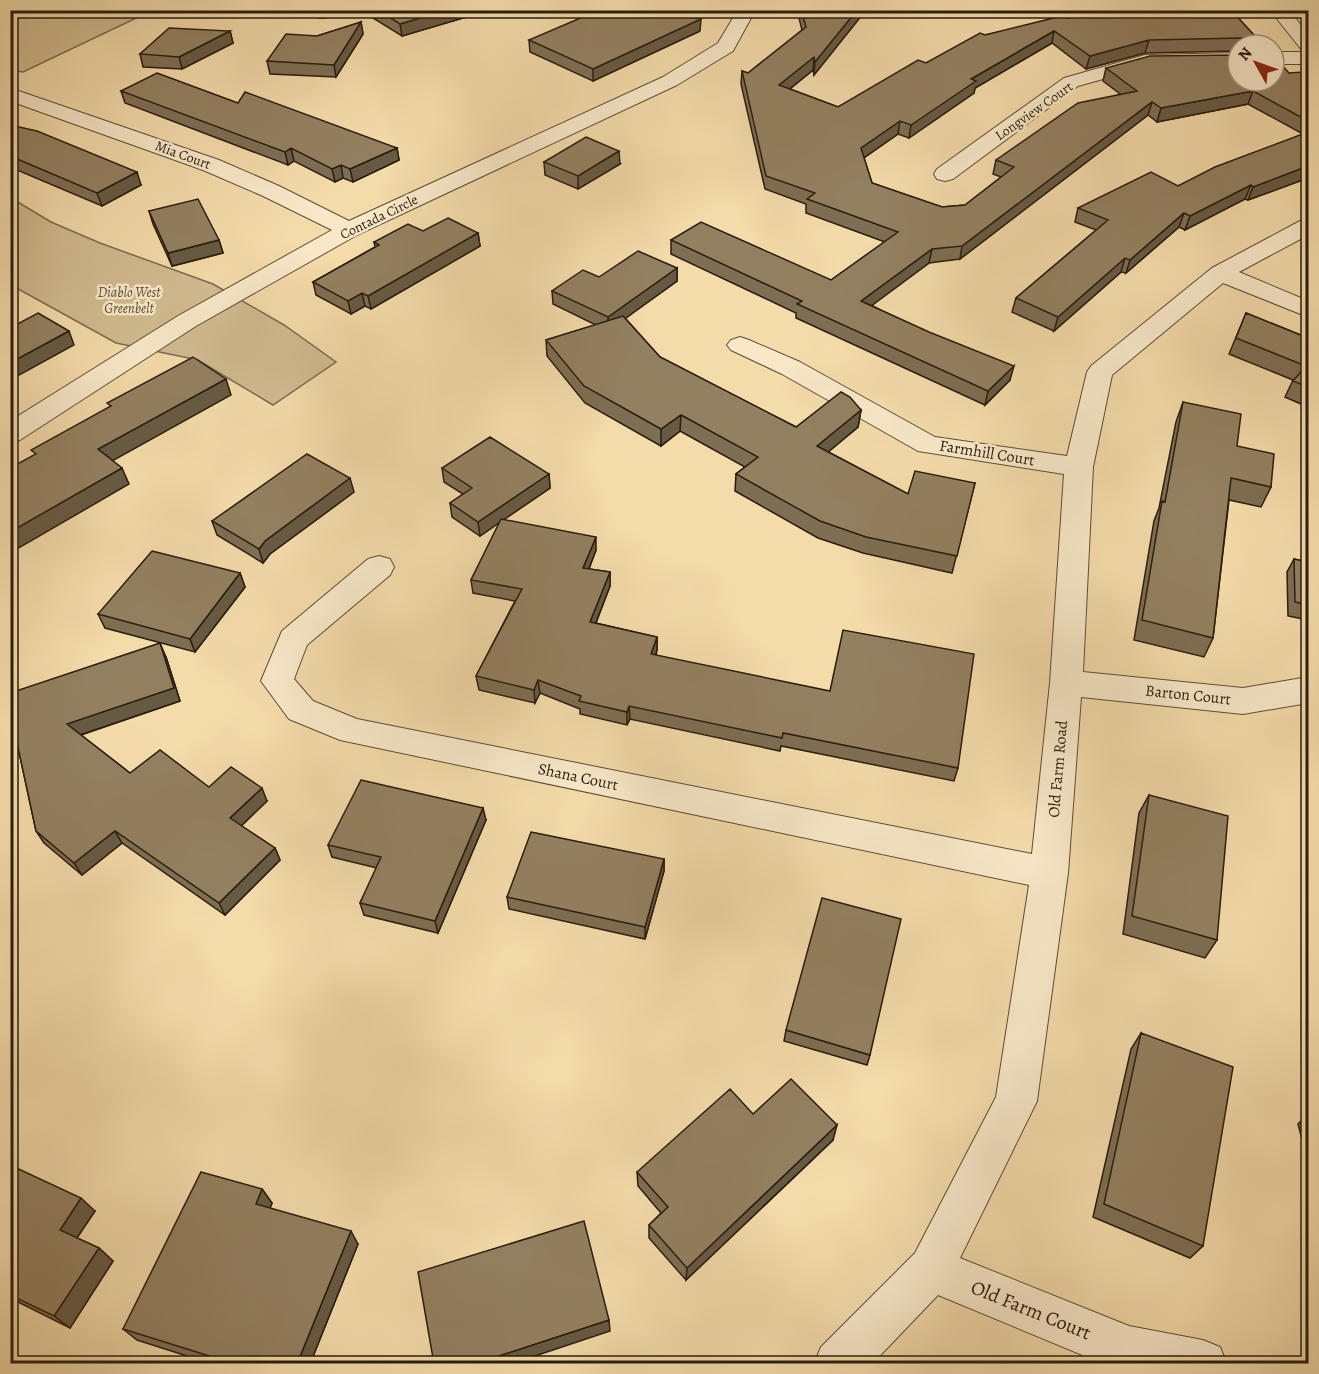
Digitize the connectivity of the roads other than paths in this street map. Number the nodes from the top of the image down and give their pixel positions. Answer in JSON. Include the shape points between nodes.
{"nodes":[{"id":1,"x":741,"y":10,"type":"edge"},
{"id":2,"x":1279,"y":10,"type":"edge"},
{"id":3,"x":1308,"y":45,"type":"edge"},
{"id":4,"x":1286,"y":58,"type":"edge"},
{"id":5,"x":1308,"y":58,"type":"edge"},
{"id":6,"x":1226,"y":59,"type":"edge"},
{"id":7,"x":10,"y":94,"type":"edge"},
{"id":8,"x":945,"y":174,"type":"dead end"},
{"id":9,"x":1308,"y":226,"type":"edge"},
{"id":10,"x":349,"y":230,"type":"junction"},
{"id":11,"x":1220,"y":273,"type":"junction"},
{"id":12,"x":1308,"y":310,"type":"edge"},
{"id":13,"x":740,"y":345,"type":"dead end"},
{"id":14,"x":10,"y":434,"type":"edge"},
{"id":15,"x":1079,"y":467,"type":"junction"},
{"id":16,"x":379,"y":567,"type":"dead end"},
{"id":17,"x":1066,"y":683,"type":"junction"},
{"id":18,"x":1308,"y":690,"type":"edge"},
{"id":19,"x":1049,"y":873,"type":"junction"},
{"id":20,"x":931,"y":1269,"type":"junction"},
{"id":21,"x":838,"y":1364,"type":"edge"},
{"id":22,"x":1203,"y":1364,"type":"edge"}],
"edges":[{"from":1,"to":10,"type":"street","name":"Contada Circle","via":[[742,18],[726,46],[670,81]]},
{"from":2,"to":3,"type":"street"},
{"from":4,"to":5,"type":"street"},
{"from":6,"to":8,"type":"street","name":"Longview Court","via":[[1145,61],[1071,82]]},
{"from":7,"to":10,"type":"street","name":"Mia Court","via":[[211,165]]},
{"from":9,"to":11,"type":"street","name":"Old Farm Road"},
{"from":10,"to":14,"type":"street","name":"Contada Circle","via":[[187,321]]},
{"from":11,"to":12,"type":"street"},
{"from":11,"to":15,"type":"street","name":"Old Farm Road","via":[[1100,372]]},
{"from":13,"to":15,"type":"street","name":"Farmhill Court","via":[[791,368],[928,445]]},
{"from":15,"to":17,"type":"street","name":"Old Farm Road"},
{"from":16,"to":19,"type":"street","name":"Shana Court","via":[[293,639],[278,681],[301,710],[352,731]]},
{"from":17,"to":18,"type":"street","name":"Barton Court","via":[[1243,701]]},
{"from":17,"to":19,"type":"street","name":"Old Farm Road"},
{"from":19,"to":20,"type":"street","name":"Old Farm Road","via":[[1016,1101]]},
{"from":20,"to":21,"type":"street","name":"Old Farm Road"},
{"from":20,"to":22,"type":"street","name":"Old Farm Court","via":[[1130,1350]]}]}
